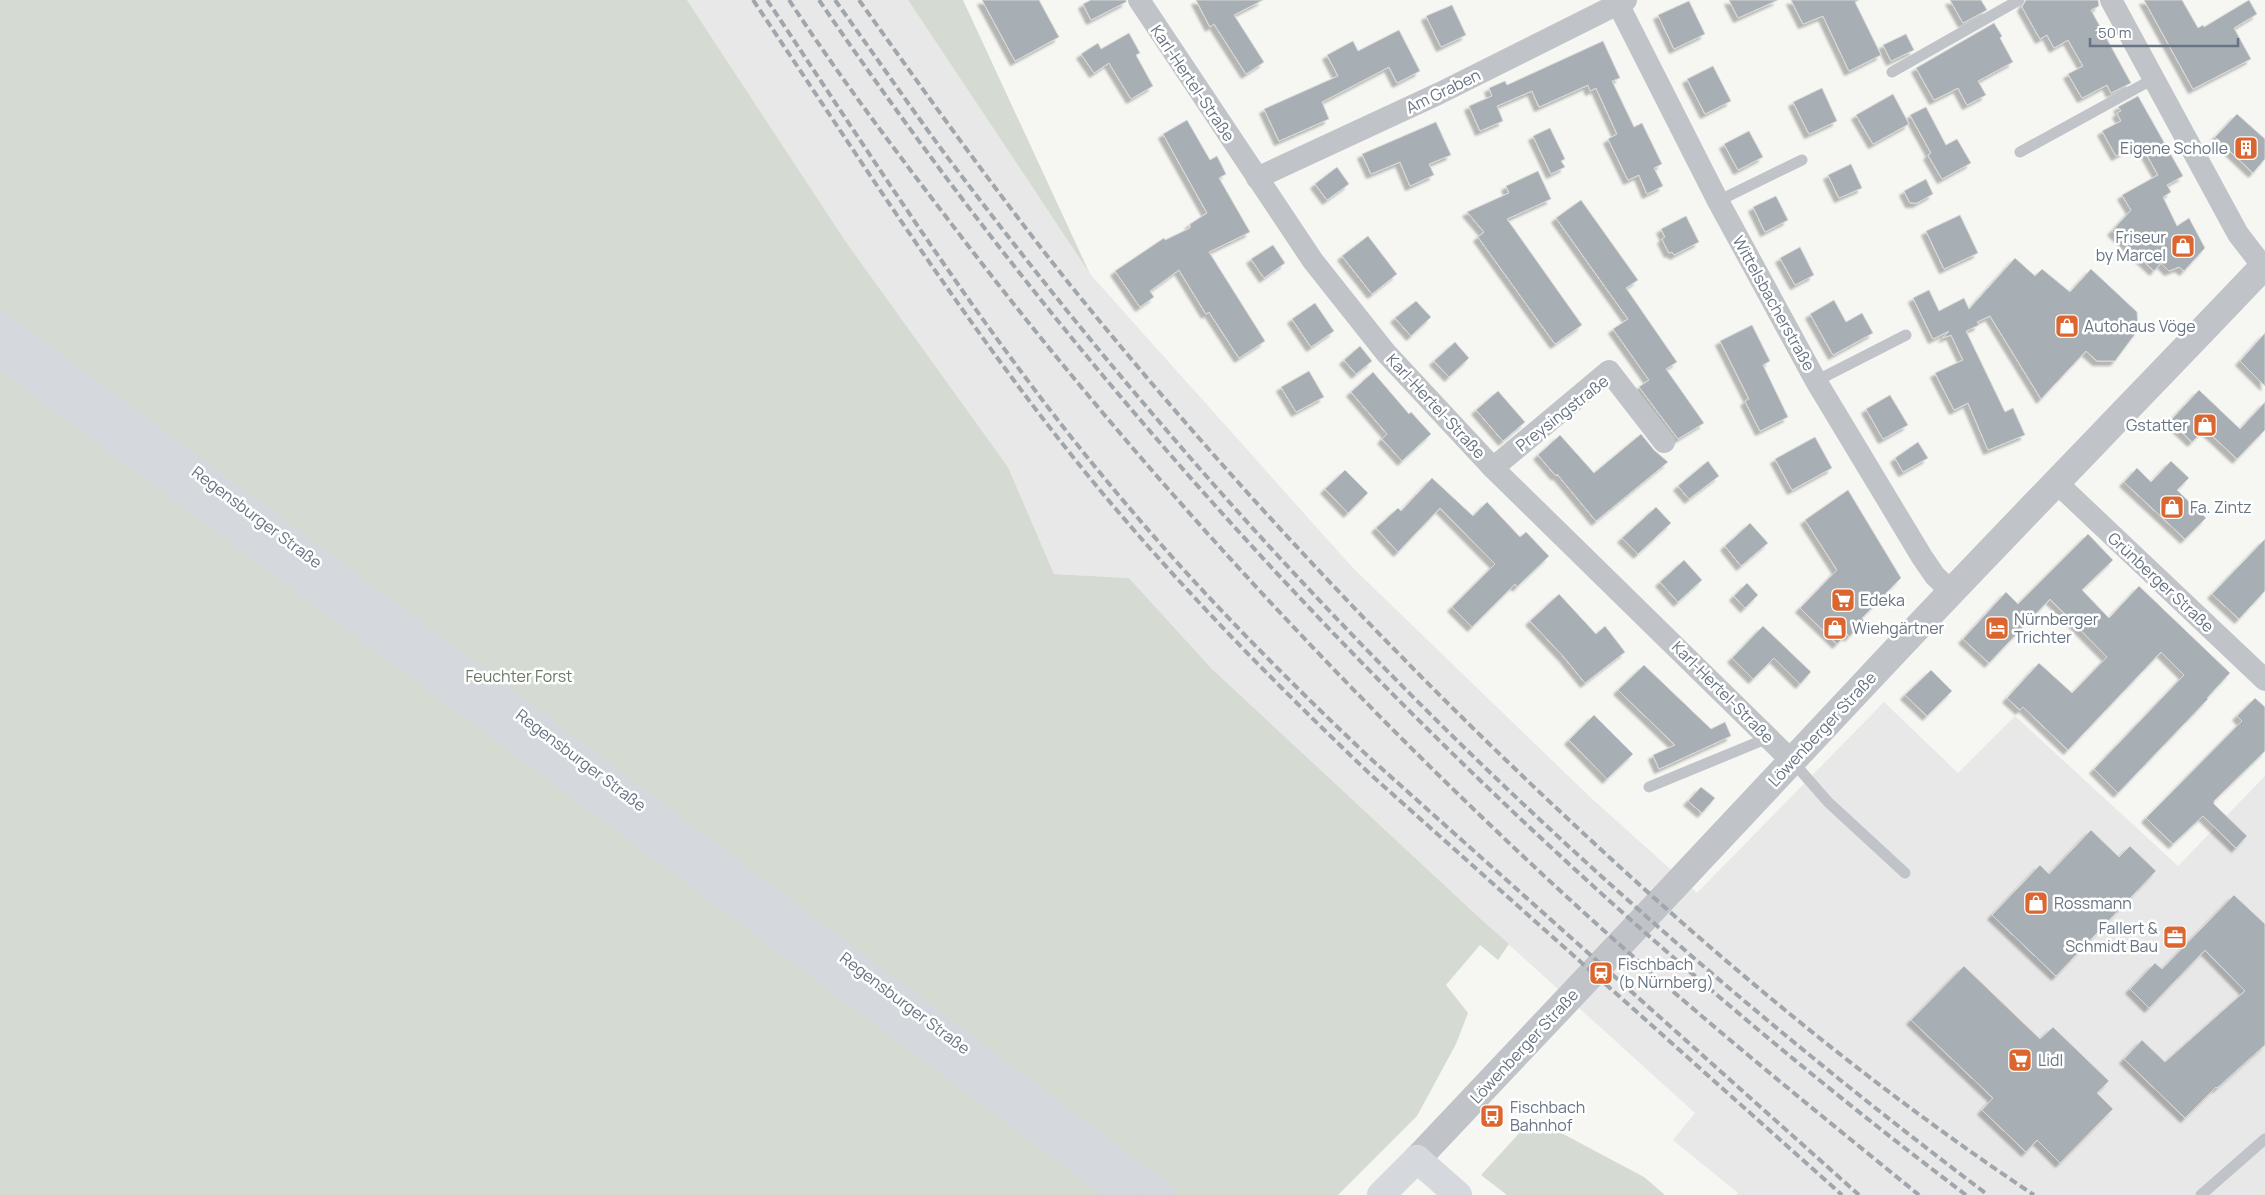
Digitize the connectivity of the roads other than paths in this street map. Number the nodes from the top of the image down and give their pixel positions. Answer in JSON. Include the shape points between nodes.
{"nodes":[{"id":1,"x":1139,"y":0,"type":"edge"},
{"id":2,"x":2019,"y":0,"type":"edge"},
{"id":3,"x":2111,"y":0,"type":"edge"},
{"id":4,"x":1620,"y":1,"type":"edge"},
{"id":5,"x":1892,"y":72,"type":"dead end"},
{"id":6,"x":2155,"y":78,"type":"junction"},
{"id":7,"x":2020,"y":152,"type":"dead end"},
{"id":8,"x":1802,"y":160,"type":"dead end"},
{"id":9,"x":1257,"y":178,"type":"junction"},
{"id":10,"x":1718,"y":201,"type":"junction"},
{"id":11,"x":2264,"y":267,"type":"edge"},
{"id":12,"x":0,"y":326,"type":"edge"},
{"id":13,"x":1906,"y":335,"type":"dead end"},
{"id":14,"x":0,"y":353,"type":"edge"},
{"id":15,"x":1816,"y":381,"type":"junction"},
{"id":16,"x":1664,"y":442,"type":"dead end"},
{"id":17,"x":1493,"y":468,"type":"junction"},
{"id":18,"x":2057,"y":483,"type":"junction"},
{"id":19,"x":1952,"y":592,"type":"junction"},
{"id":20,"x":2265,"y":680,"type":"edge"},
{"id":21,"x":1768,"y":738,"type":"junction"},
{"id":22,"x":1793,"y":762,"type":"junction"},
{"id":23,"x":1649,"y":787,"type":"dead end"},
{"id":24,"x":1905,"y":873,"type":"dead end"},
{"id":25,"x":2265,"y":1139,"type":"edge"},
{"id":26,"x":1417,"y":1159,"type":"junction"},
{"id":27,"x":1126,"y":1195,"type":"edge"},
{"id":28,"x":1162,"y":1195,"type":"edge"},
{"id":29,"x":1381,"y":1195,"type":"edge"},
{"id":30,"x":1458,"y":1195,"type":"edge"},
{"id":31,"x":2201,"y":1195,"type":"edge"}],
"edges":[{"from":1,"to":9,"type":"street","name":"Karl-Hertel-Straße"},
{"from":2,"to":5,"type":"lane"},
{"from":3,"to":6,"type":"street"},
{"from":4,"to":9,"type":"street","name":"Am Graben","via":[[1440,93]]},
{"from":4,"to":10,"type":"street","name":"Wittelsbacherstraße"},
{"from":6,"to":7,"type":"lane"},
{"from":6,"to":11,"type":"street","via":[[2238,234]]},
{"from":8,"to":10,"type":"lane"},
{"from":9,"to":17,"type":"street","name":"Karl-Hertel-Straße","via":[[1313,261],[1386,353]]},
{"from":10,"to":15,"type":"street","name":"Wittelsbacherstraße"},
{"from":11,"to":18,"type":"street","name":"Löwenberger Straße"},
{"from":12,"to":28,"type":"main road","name":"Regensburger Straße"},
{"from":13,"to":15,"type":"lane"},
{"from":14,"to":27,"type":"main road","name":"Regensburger Straße"},
{"from":15,"to":19,"type":"street","name":"Wittelsbacherstraße","via":[[1922,556],[1935,576]]},
{"from":16,"to":17,"type":"street","name":"Preysingstraße","via":[[1609,371]]},
{"from":17,"to":21,"type":"street","name":"Karl-Hertel-Straße"},
{"from":18,"to":19,"type":"street","name":"Löwenberger Straße"},
{"from":18,"to":20,"type":"street","name":"Grünberger Straße"},
{"from":19,"to":22,"type":"street","name":"Löwenberger Straße"},
{"from":21,"to":22,"type":"street","name":"Karl-Hertel-Straße"},
{"from":21,"to":23,"type":"lane","name":"Löwenberger Straße"},
{"from":22,"to":24,"type":"lane","via":[[1828,802]]},
{"from":22,"to":26,"type":"street","name":"Löwenberger Straße"},
{"from":25,"to":31,"type":"lane"},
{"from":26,"to":29,"type":"main road","name":"Löwenberger Straße"},
{"from":26,"to":30,"type":"main road"}]}
